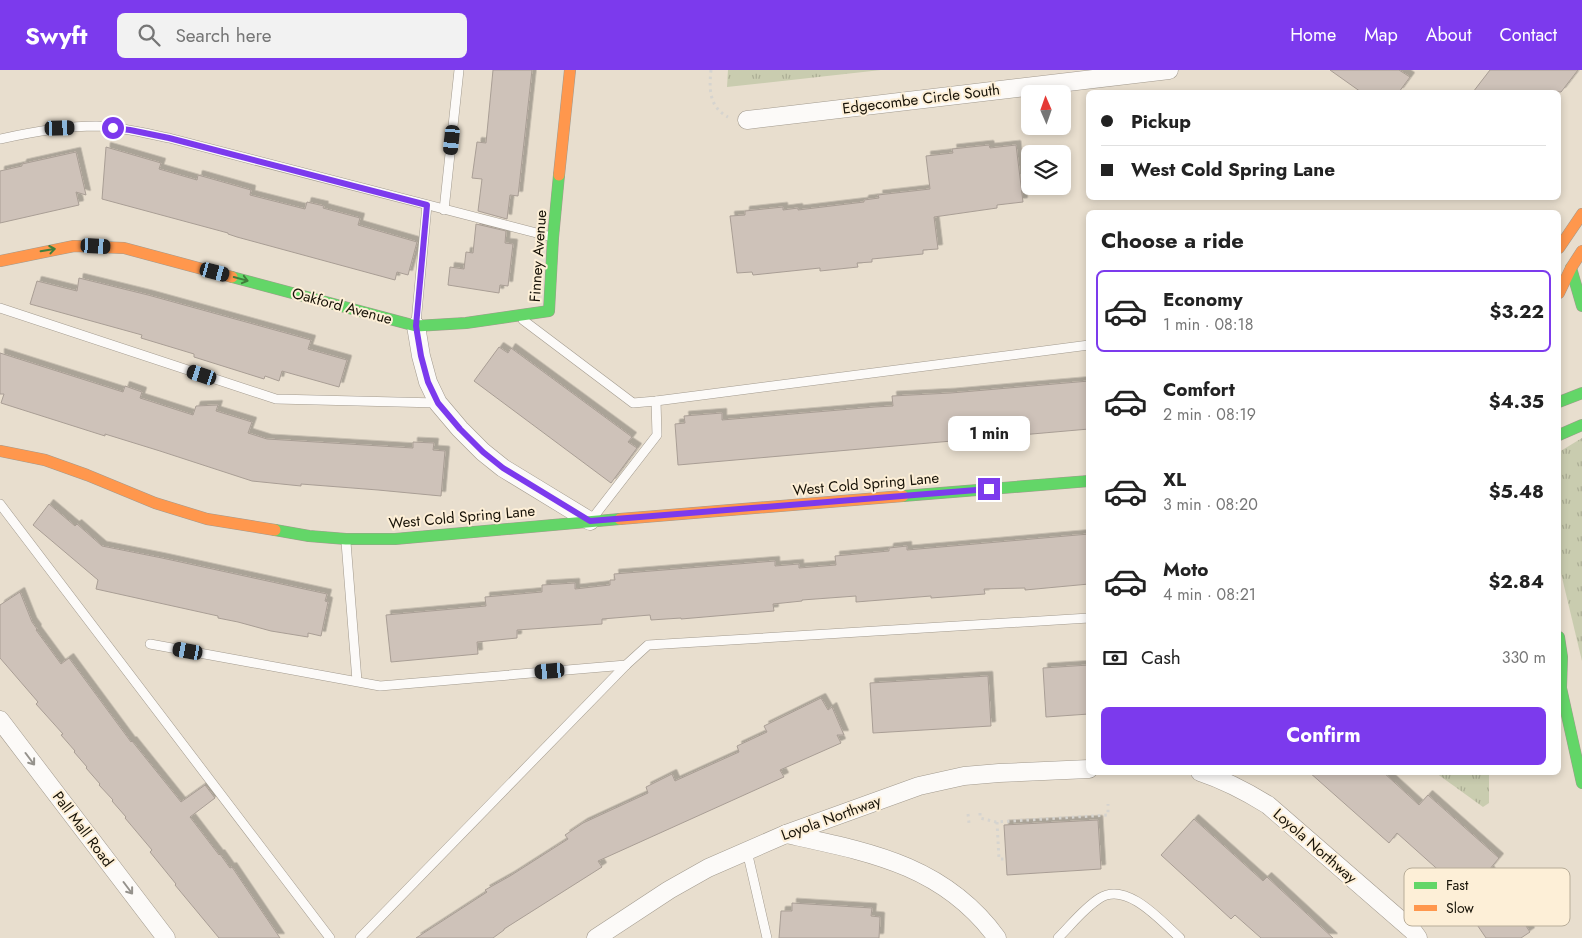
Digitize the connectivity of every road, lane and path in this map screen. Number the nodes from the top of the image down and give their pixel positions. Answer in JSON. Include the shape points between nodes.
{"nodes":[{"id":1,"x":459,"y":70,"type":"edge"},
{"id":2,"x":570,"y":70,"type":"edge"},
{"id":3,"x":711,"y":70,"type":"edge"},
{"id":4,"x":1169,"y":70,"type":"edge"},
{"id":5,"x":748,"y":120,"type":"joint"},
{"id":6,"x":0,"y":139,"type":"edge"},
{"id":7,"x":427,"y":205,"type":"junction"},
{"id":8,"x":444,"y":210,"type":"junction"},
{"id":9,"x":1582,"y":214,"type":"edge"},
{"id":10,"x":554,"y":238,"type":"junction"},
{"id":11,"x":1561,"y":245,"type":"edge"},
{"id":12,"x":1582,"y":251,"type":"edge"},
{"id":13,"x":0,"y":260,"type":"edge"},
{"id":14,"x":1571,"y":268,"type":"junction"},
{"id":15,"x":1561,"y":289,"type":"edge"},
{"id":16,"x":1582,"y":306,"type":"edge"},
{"id":17,"x":0,"y":308,"type":"edge"},
{"id":18,"x":518,"y":316,"type":"junction"},
{"id":19,"x":416,"y":326,"type":"junction"},
{"id":20,"x":1086,"y":345,"type":"edge"},
{"id":21,"x":1582,"y":393,"type":"edge"},
{"id":22,"x":656,"y":401,"type":"junction"},
{"id":23,"x":1561,"y":401,"type":"edge"},
{"id":24,"x":438,"y":403,"type":"junction"},
{"id":25,"x":1582,"y":426,"type":"edge"},
{"id":26,"x":1561,"y":435,"type":"edge"},
{"id":27,"x":0,"y":451,"type":"edge"},
{"id":28,"x":1086,"y":481,"type":"edge"},
{"id":29,"x":0,"y":504,"type":"edge"},
{"id":30,"x":590,"y":521,"type":"junction"},
{"id":31,"x":346,"y":539,"type":"junction"},
{"id":32,"x":1086,"y":618,"type":"edge"},
{"id":33,"x":150,"y":644,"type":"dead end"},
{"id":34,"x":1561,"y":650,"type":"edge"},
{"id":35,"x":626,"y":665,"type":"junction"},
{"id":36,"x":1561,"y":672,"type":"edge"},
{"id":37,"x":357,"y":681,"type":"junction"},
{"id":38,"x":1561,"y":690,"type":"edge"},
{"id":39,"x":0,"y":720,"type":"edge"},
{"id":40,"x":1086,"y":769,"type":"edge"},
{"id":41,"x":1210,"y":775,"type":"edge"},
{"id":42,"x":1582,"y":783,"type":"edge"},
{"id":43,"x":1108,"y":804,"type":"dead end"},
{"id":44,"x":980,"y":813,"type":"dead end"},
{"id":45,"x":968,"y":814,"type":"dead end"},
{"id":46,"x":997,"y":822,"type":"junction"},
{"id":47,"x":969,"y":823,"type":"dead end"},
{"id":48,"x":786,"y":834,"type":"junction"},
{"id":49,"x":747,"y":851,"type":"junction"},
{"id":50,"x":1004,"y":859,"type":"dead end"},
{"id":51,"x":1404,"y":922,"type":"edge"},
{"id":52,"x":1408,"y":926,"type":"edge"},
{"id":53,"x":166,"y":938,"type":"edge"},
{"id":54,"x":330,"y":938,"type":"edge"},
{"id":55,"x":360,"y":938,"type":"edge"},
{"id":56,"x":596,"y":938,"type":"edge"},
{"id":57,"x":766,"y":938,"type":"edge"},
{"id":58,"x":997,"y":938,"type":"edge"},
{"id":59,"x":1058,"y":938,"type":"edge"},
{"id":60,"x":1180,"y":938,"type":"edge"},
{"id":61,"x":1418,"y":938,"type":"edge"}],
"edges":[{"from":1,"to":8,"type":"lane"},
{"from":2,"to":10,"type":"main road","name":"Finney Avenue"},
{"from":3,"to":5,"type":"path","via":[[709,87],[720,113],[729,118]]},
{"from":4,"to":5,"type":"street","name":"Edgecombe Circle South"},
{"from":6,"to":7,"type":"lane","via":[[60,128],[97,126],[130,130]]},
{"from":7,"to":8,"type":"lane"},
{"from":7,"to":19,"type":"lane"},
{"from":8,"to":10,"type":"lane"},
{"from":9,"to":11,"type":"main road"},
{"from":10,"to":18,"type":"main road","name":"Finney Avenue","via":[[549,311]]},
{"from":12,"to":14,"type":"main road"},
{"from":13,"to":19,"type":"main road","name":"Oakford Avenue","one_way":true,"via":[[74,246],[124,248]]},
{"from":14,"to":15,"type":"main road"},
{"from":14,"to":16,"type":"main road"},
{"from":17,"to":24,"type":"lane","via":[[276,399]]},
{"from":18,"to":19,"type":"main road","name":"Finney Avenue"},
{"from":18,"to":22,"type":"lane","via":[[633,403]]},
{"from":19,"to":24,"type":"street","via":[[428,382]]},
{"from":20,"to":22,"type":"lane"},
{"from":21,"to":23,"type":"main road"},
{"from":22,"to":30,"type":"lane","via":[[657,435]]},
{"from":24,"to":30,"type":"street","via":[[460,429],[503,468]]},
{"from":25,"to":26,"type":"main road"},
{"from":27,"to":31,"type":"main road","name":"West Cold Spring Lane","via":[[45,460],[155,503],[206,519]]},
{"from":28,"to":30,"type":"main road","name":"West Cold Spring Lane"},
{"from":29,"to":54,"type":"lane"},
{"from":30,"to":31,"type":"main road","name":"West Cold Spring Lane","via":[[395,539]]},
{"from":31,"to":37,"type":"lane"},
{"from":32,"to":35,"type":"lane","via":[[648,645]]},
{"from":33,"to":37,"type":"lane"},
{"from":34,"to":36,"type":"main road"},
{"from":35,"to":37,"type":"lane","via":[[380,686]]},
{"from":35,"to":55,"type":"lane"},
{"from":38,"to":42,"type":"main road"},
{"from":39,"to":53,"type":"street","name":"Pall Mall Road","one_way":true},
{"from":40,"to":48,"type":"street","name":"Loyola Northway","via":[[964,776],[919,786]]},
{"from":41,"to":51,"type":"street","name":"Loyola Northway","via":[[1268,805]]},
{"from":43,"to":46,"type":"path","via":[[1108,815]]},
{"from":44,"to":46,"type":"path","via":[[980,818]]},
{"from":45,"to":47,"type":"path"},
{"from":46,"to":50,"type":"path","via":[[999,859]]},
{"from":48,"to":49,"type":"street","name":"Loyola Northway"},
{"from":48,"to":58,"type":"street","via":[[847,847],[916,870],[945,886],[987,924]]},
{"from":49,"to":56,"type":"street","name":"Loyola Northway","via":[[669,890]]},
{"from":49,"to":57,"type":"lane"},
{"from":52,"to":61,"type":"street","name":"Loyola Northway"},
{"from":59,"to":60,"type":"lane","via":[[1101,897],[1124,894],[1139,902]]}]}
